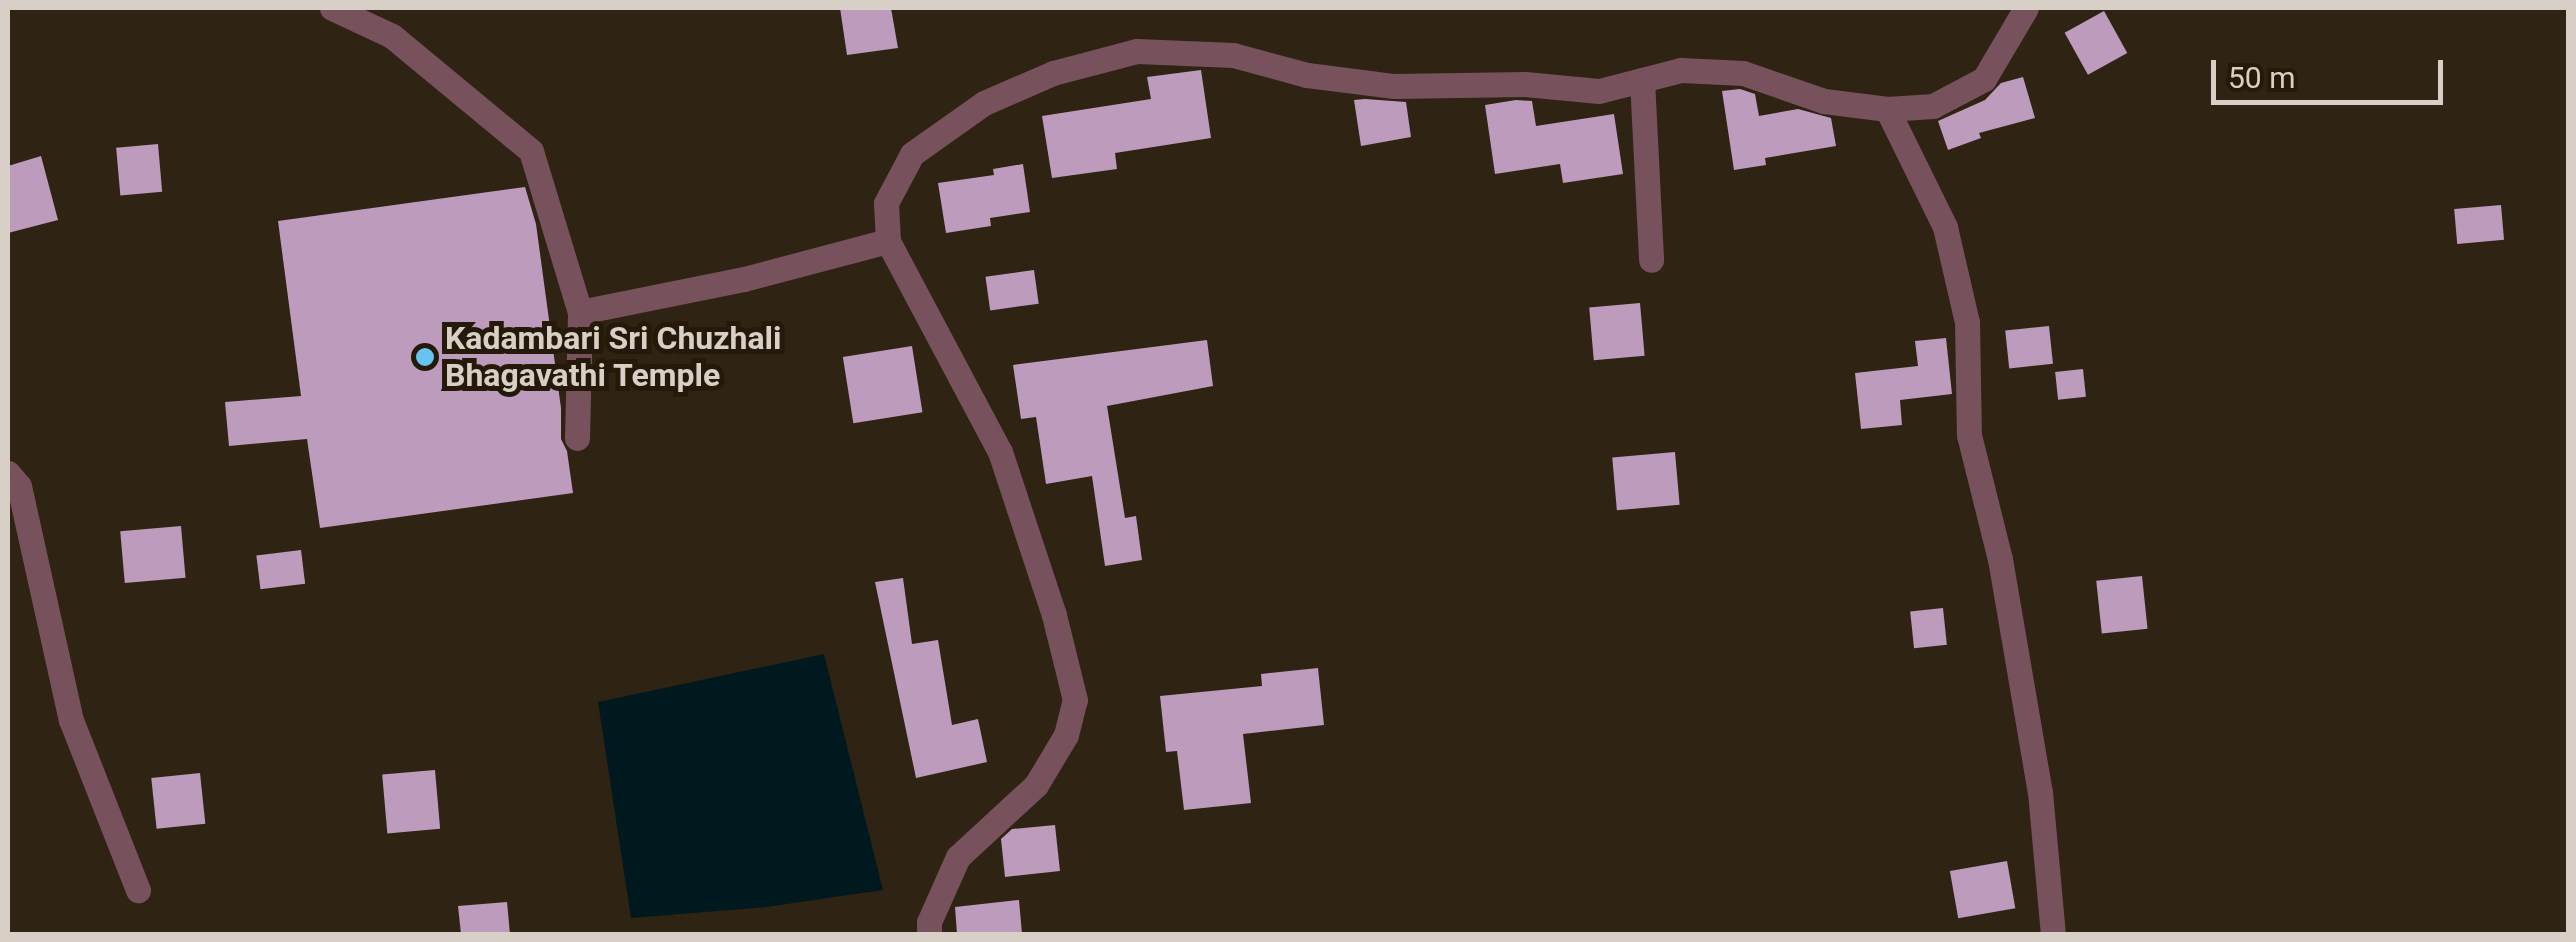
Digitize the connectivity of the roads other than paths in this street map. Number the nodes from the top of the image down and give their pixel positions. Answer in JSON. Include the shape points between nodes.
{"nodes":[{"id":1,"x":332,"y":8,"type":"edge"},
{"id":2,"x":2026,"y":8,"type":"edge"},
{"id":3,"x":1642,"y":80,"type":"junction"},
{"id":4,"x":1887,"y":109,"type":"junction"},
{"id":5,"x":888,"y":241,"type":"junction"},
{"id":6,"x":1651,"y":260,"type":"dead end"},
{"id":7,"x":580,"y":312,"type":"junction"},
{"id":8,"x":577,"y":438,"type":"dead end"},
{"id":9,"x":8,"y":472,"type":"edge"},
{"id":10,"x":138,"y":890,"type":"dead end"},
{"id":11,"x":929,"y":934,"type":"edge"},
{"id":12,"x":2054,"y":934,"type":"edge"}],
"edges":[{"from":1,"to":7,"type":"street","via":[[392,36],[531,151]]},
{"from":2,"to":4,"type":"street","via":[[1984,79],[1933,106]]},
{"from":3,"to":4,"type":"street","via":[[1681,70],[1744,73],[1824,101]]},
{"from":3,"to":5,"type":"street","via":[[1599,91],[1525,84],[1394,86],[1306,76],[1232,55],[1137,51],[1052,73],[984,103],[912,154],[886,202]]},
{"from":3,"to":6,"type":"street"},
{"from":4,"to":12,"type":"street","via":[[1946,227],[1967,322],[1969,435],[2000,559],[2040,792]]},
{"from":5,"to":7,"type":"street"},
{"from":5,"to":11,"type":"street","via":[[1000,452],[1054,615],[1074,700],[1066,735],[1036,785],[958,857]]},
{"from":7,"to":8,"type":"street"},
{"from":9,"to":10,"type":"street","via":[[19,486],[71,720]]}]}
